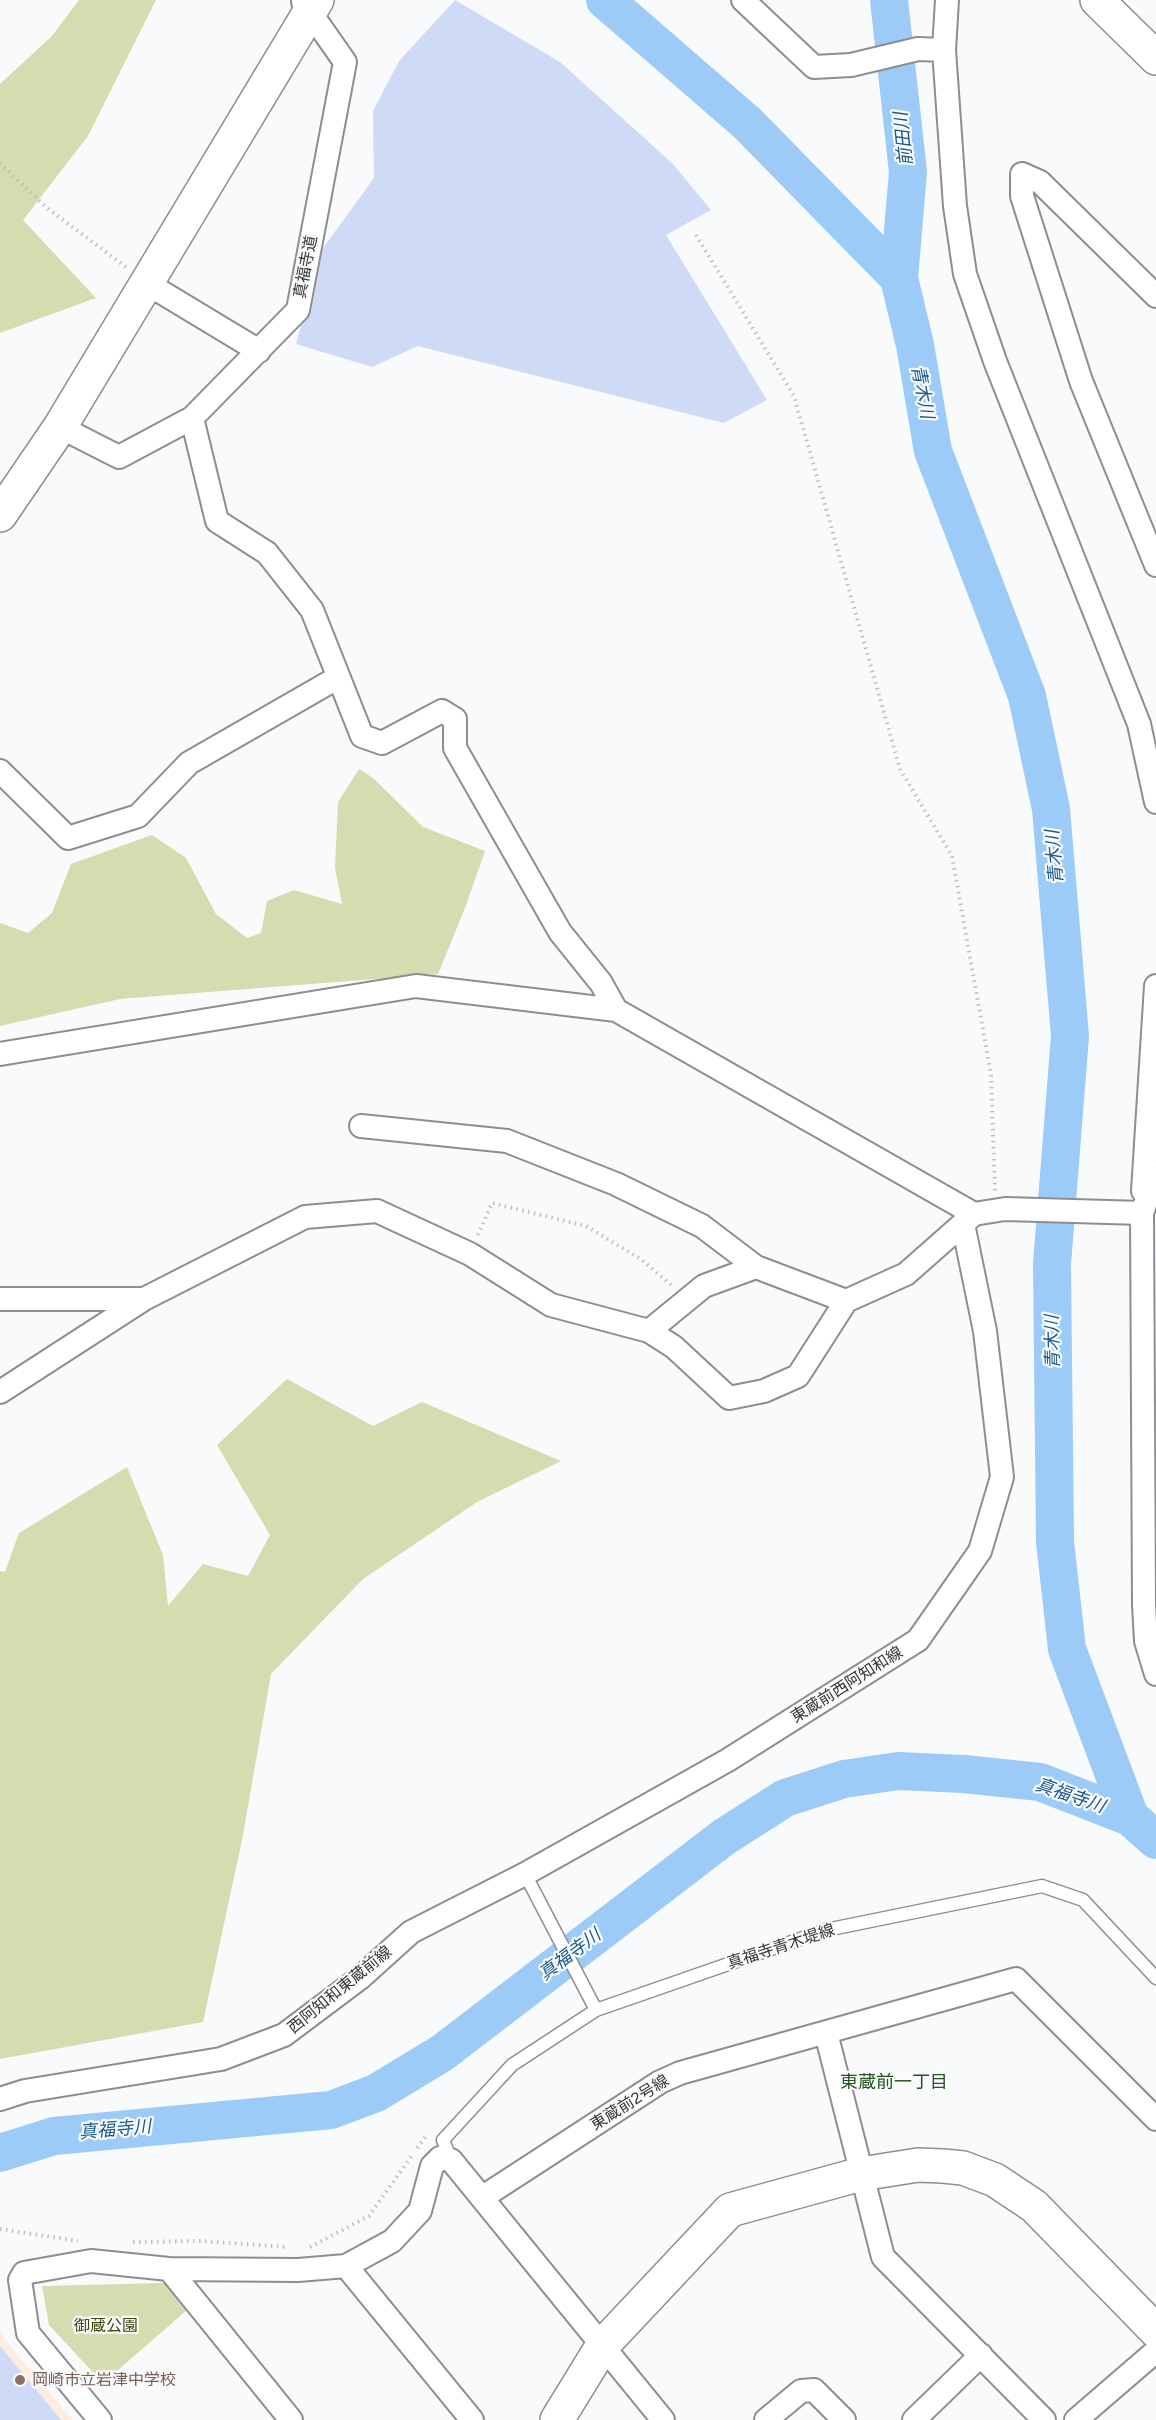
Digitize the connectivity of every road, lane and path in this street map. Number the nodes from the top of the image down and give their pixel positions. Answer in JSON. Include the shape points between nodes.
{"nodes":[{"id":1,"x":743,"y":0,"type":"edge"},
{"id":2,"x":947,"y":0,"type":"edge"},
{"id":3,"x":1097,"y":0,"type":"edge"},
{"id":4,"x":309,"y":3,"type":"edge"},
{"id":5,"x":944,"y":50,"type":"junction"},
{"id":6,"x":1156,"y":58,"type":"edge"},
{"id":7,"x":0,"y":163,"type":"edge"},
{"id":8,"x":696,"y":235,"type":"dead end"},
{"id":9,"x":148,"y":284,"type":"junction"},
{"id":10,"x":1156,"y":296,"type":"edge"},
{"id":11,"x":259,"y":351,"type":"junction"},
{"id":12,"x":192,"y":418,"type":"junction"},
{"id":13,"x":60,"y":427,"type":"junction"},
{"id":14,"x":0,"y":515,"type":"edge"},
{"id":15,"x":1156,"y":565,"type":"edge"},
{"id":16,"x":337,"y":678,"type":"junction"},
{"id":17,"x":0,"y":771,"type":"edge"},
{"id":18,"x":1156,"y":802,"type":"edge"},
{"id":19,"x":1156,"y":986,"type":"edge"},
{"id":20,"x":616,"y":1010,"type":"junction"},
{"id":21,"x":0,"y":1054,"type":"edge"},
{"id":22,"x":361,"y":1126,"type":"dead end"},
{"id":23,"x":1156,"y":1173,"type":"edge"},
{"id":24,"x":1142,"y":1213,"type":"junction"},
{"id":25,"x":985,"y":1214,"type":"junction"},
{"id":26,"x":470,"y":1254,"type":"junction"},
{"id":27,"x":1156,"y":1265,"type":"edge"},
{"id":28,"x":756,"y":1267,"type":"junction"},
{"id":29,"x":0,"y":1299,"type":"edge"},
{"id":30,"x":144,"y":1299,"type":"junction"},
{"id":31,"x":687,"y":1300,"type":"junction"},
{"id":32,"x":846,"y":1301,"type":"junction"},
{"id":33,"x":649,"y":1332,"type":"junction"},
{"id":34,"x":0,"y":1392,"type":"edge"},
{"id":35,"x":1156,"y":1674,"type":"edge"},
{"id":36,"x":525,"y":1874,"type":"junction"},
{"id":37,"x":1156,"y":1978,"type":"edge"},
{"id":38,"x":596,"y":2010,"type":"junction"},
{"id":39,"x":826,"y":2033,"type":"junction"},
{"id":40,"x":0,"y":2099,"type":"edge"},
{"id":41,"x":1156,"y":2119,"type":"edge"},
{"id":42,"x":432,"y":2128,"type":"dead end"},
{"id":43,"x":451,"y":2160,"type":"junction"},
{"id":44,"x":861,"y":2174,"type":"junction"},
{"id":45,"x":483,"y":2198,"type":"junction"},
{"id":46,"x":0,"y":2229,"type":"edge"},
{"id":47,"x":81,"y":2241,"type":"dead end"},
{"id":48,"x":125,"y":2242,"type":"dead end"},
{"id":49,"x":296,"y":2247,"type":"dead end"},
{"id":50,"x":307,"y":2248,"type":"dead end"},
{"id":51,"x":346,"y":2265,"type":"junction"},
{"id":52,"x":169,"y":2269,"type":"junction"},
{"id":53,"x":1156,"y":2331,"type":"edge"},
{"id":54,"x":603,"y":2345,"type":"junction"},
{"id":55,"x":1156,"y":2351,"type":"edge"},
{"id":56,"x":981,"y":2355,"type":"junction"},
{"id":57,"x":469,"y":2419,"type":"edge"},
{"id":58,"x":100,"y":2420,"type":"edge"},
{"id":59,"x":291,"y":2420,"type":"edge"},
{"id":60,"x":557,"y":2420,"type":"edge"},
{"id":61,"x":663,"y":2420,"type":"edge"},
{"id":62,"x":766,"y":2420,"type":"edge"},
{"id":63,"x":844,"y":2420,"type":"edge"},
{"id":64,"x":914,"y":2420,"type":"edge"},
{"id":65,"x":1044,"y":2420,"type":"edge"},
{"id":66,"x":1076,"y":2420,"type":"edge"}],
"edges":[{"from":1,"to":5,"type":"street","via":[[814,67],[851,65],[918,49]]},
{"from":2,"to":5,"type":"street"},
{"from":3,"to":6,"type":"street"},
{"from":4,"to":9,"type":"street"},
{"from":4,"to":11,"type":"street","name":"真福寺道","via":[[345,62],[298,310]]},
{"from":5,"to":18,"type":"street","via":[[955,206],[965,274],[995,361],[1139,724]]},
{"from":7,"to":9,"type":"path","via":[[47,208]]},
{"from":8,"to":25,"type":"path","via":[[794,396],[900,769],[952,856],[991,1075]]},
{"from":9,"to":11,"type":"street"},
{"from":9,"to":13,"type":"street"},
{"from":10,"to":15,"type":"street","via":[[1040,182],[1022,174],[1022,196],[1081,381]]},
{"from":11,"to":12,"type":"street","name":"真福寺道"},
{"from":12,"to":13,"type":"street","name":"真福寺道","via":[[119,457]]},
{"from":12,"to":16,"type":"street","via":[[217,521],[267,553],[312,610]]},
{"from":13,"to":14,"type":"street"},
{"from":16,"to":17,"type":"street","via":[[189,763],[138,816],[68,838]]},
{"from":16,"to":20,"type":"street","via":[[362,736],[382,743],[442,711],[455,719],[455,748],[560,932],[601,982]]},
{"from":19,"to":24,"type":"street"},
{"from":20,"to":21,"type":"street","via":[[416,986]]},
{"from":20,"to":25,"type":"street"},
{"from":22,"to":28,"type":"street","via":[[507,1141],[616,1184],[702,1226]]},
{"from":23,"to":24,"type":"street"},
{"from":24,"to":25,"type":"street"},
{"from":24,"to":27,"type":"street"},
{"from":24,"to":35,"type":"street","via":[[1144,1605],[1146,1641]]},
{"from":25,"to":32,"type":"street","via":[[906,1274]]},
{"from":25,"to":36,"type":"street","name":"東蔵前西阿知和線","via":[[986,1330],[1002,1477],[981,1551],[918,1640],[728,1760]]},
{"from":26,"to":30,"type":"street","via":[[377,1211],[305,1217]]},
{"from":26,"to":31,"type":"path","via":[[492,1203],[586,1226],[642,1260]]},
{"from":26,"to":33,"type":"street","via":[[551,1305]]},
{"from":28,"to":31,"type":"street","via":[[704,1286]]},
{"from":28,"to":32,"type":"street"},
{"from":29,"to":30,"type":"street"},
{"from":30,"to":34,"type":"street"},
{"from":31,"to":33,"type":"street"},
{"from":32,"to":33,"type":"street","via":[[798,1376],[764,1390],[729,1398],[674,1347]]},
{"from":36,"to":38,"type":"lane"},
{"from":36,"to":40,"type":"street","name":"西阿知和東蔵前線","via":[[411,1932],[360,1978],[284,2035],[221,2059],[25,2091]]},
{"from":37,"to":38,"type":"lane","name":"真福寺青木堤線","via":[[1083,1900],[1042,1886],[826,1930]]},
{"from":38,"to":43,"type":"lane","name":"真福寺青木堤線","via":[[512,2065],[443,2140]]},
{"from":39,"to":41,"type":"street","name":"東蔵前2号線","via":[[1016,1980]]},
{"from":39,"to":44,"type":"street"},
{"from":39,"to":45,"type":"street","name":"東蔵前2号線","via":[[660,2082]]},
{"from":42,"to":50,"type":"path","via":[[369,2216]]},
{"from":43,"to":45,"type":"street"},
{"from":43,"to":51,"type":"street","via":[[440,2158],[432,2166],[420,2211],[392,2241]]},
{"from":44,"to":53,"type":"street","via":[[918,2165],[943,2166],[963,2168],[994,2180],[1034,2205]]},
{"from":44,"to":54,"type":"street","via":[[730,2210]]},
{"from":44,"to":56,"type":"street","via":[[883,2257]]},
{"from":45,"to":54,"type":"street"},
{"from":46,"to":47,"type":"path"},
{"from":48,"to":49,"type":"path","via":[[201,2241]]},
{"from":51,"to":52,"type":"street","via":[[298,2270]]},
{"from":51,"to":57,"type":"street"},
{"from":52,"to":58,"type":"street","via":[[91,2260],[31,2270],[20,2280],[28,2333]]},
{"from":52,"to":59,"type":"street"},
{"from":54,"to":60,"type":"street"},
{"from":54,"to":61,"type":"street"},
{"from":55,"to":66,"type":"street"},
{"from":56,"to":64,"type":"street"},
{"from":56,"to":65,"type":"street"},
{"from":62,"to":63,"type":"street","via":[[808,2389],[814,2390]]}]}
